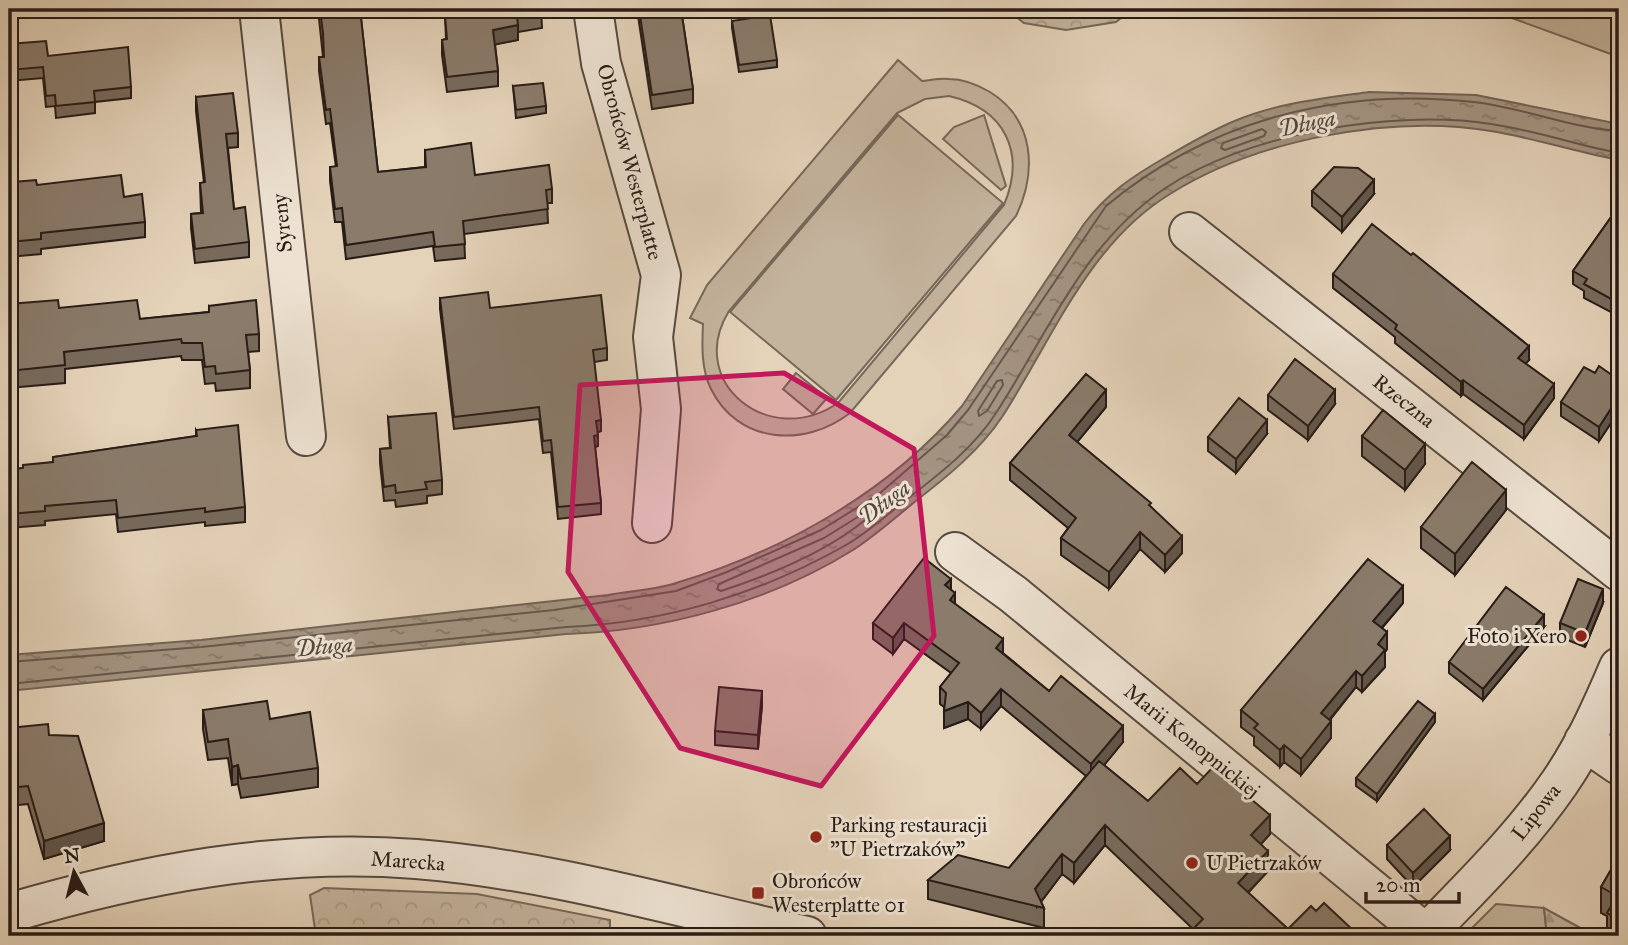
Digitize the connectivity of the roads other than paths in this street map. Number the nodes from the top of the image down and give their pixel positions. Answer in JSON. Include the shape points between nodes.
{"nodes":[{"id":1,"x":259,"y":9,"type":"edge"},
{"id":2,"x":593,"y":9,"type":"edge"},
{"id":3,"x":1189,"y":232,"type":"dead end"},
{"id":4,"x":306,"y":436,"type":"dead end"},
{"id":5,"x":652,"y":523,"type":"dead end"},
{"id":6,"x":955,"y":552,"type":"dead end"},
{"id":7,"x":1619,"y":571,"type":"edge"},
{"id":8,"x":1619,"y":667,"type":"edge"},
{"id":9,"x":1584,"y":741,"type":"junction"},
{"id":10,"x":1619,"y":765,"type":"edge"},
{"id":11,"x":9,"y":913,"type":"edge"},
{"id":12,"x":1425,"y":935,"type":"edge"},
{"id":13,"x":807,"y":936,"type":"edge"}],
"edges":[{"from":1,"to":4,"type":"street","name":"Syreny"},
{"from":2,"to":5,"type":"street","name":"Obrońców Westerplatte","via":[[601,63],[661,275],[653,337],[662,409]]},
{"from":3,"to":7,"type":"street","name":"Rzeczna"},
{"from":6,"to":12,"type":"street","name":"Marii Konopnickiej","via":[[1013,594]]},
{"from":8,"to":9,"type":"street","name":"Lipowa"},
{"from":9,"to":10,"type":"street"},
{"from":9,"to":12,"type":"street","name":"Lipowa","via":[[1533,818]]},
{"from":11,"to":13,"type":"street","name":"Marecka","via":[[102,885],[212,864],[313,856],[416,859],[503,870]]}]}
